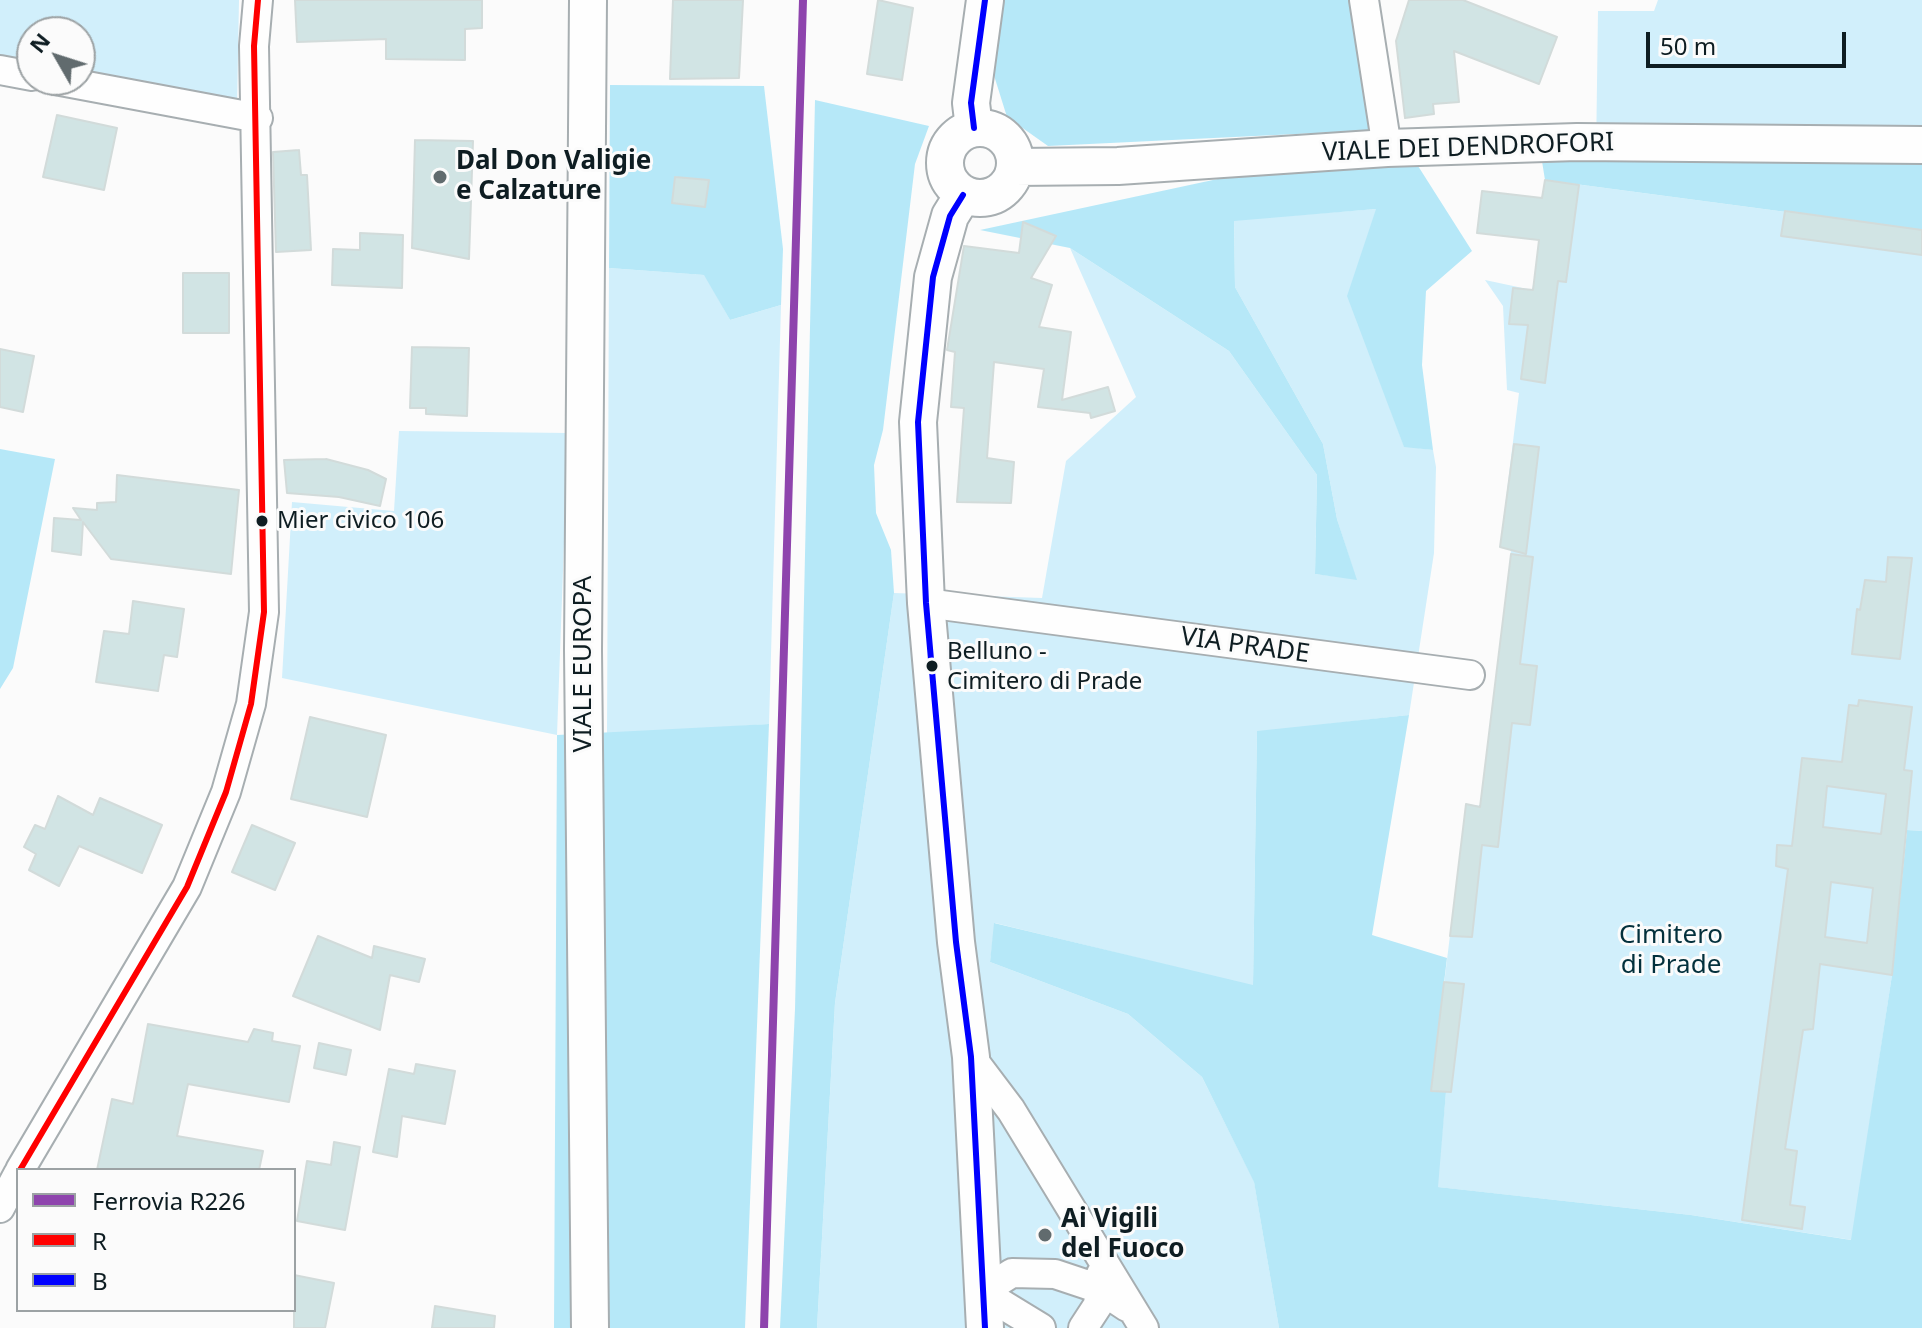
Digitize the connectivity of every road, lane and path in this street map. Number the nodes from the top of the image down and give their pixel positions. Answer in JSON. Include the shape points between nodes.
{"nodes":[{"id":1,"x":258,"y":0,"type":"edge"},
{"id":2,"x":588,"y":0,"type":"edge"},
{"id":3,"x":985,"y":0,"type":"edge"},
{"id":4,"x":1364,"y":0,"type":"edge"},
{"id":5,"x":96,"y":88,"type":"edge"},
{"id":6,"x":258,"y":118,"type":"junction"},
{"id":7,"x":974,"y":128,"type":"junction"},
{"id":8,"x":1922,"y":145,"type":"edge"},
{"id":9,"x":1387,"y":148,"type":"junction"},
{"id":10,"x":1015,"y":167,"type":"junction"},
{"id":11,"x":963,"y":195,"type":"junction"},
{"id":12,"x":926,"y":603,"type":"junction"},
{"id":13,"x":1470,"y":675,"type":"dead end"},
{"id":14,"x":971,"y":1057,"type":"junction"},
{"id":15,"x":21,"y":1168,"type":"edge"},
{"id":16,"x":16,"y":1178,"type":"edge"},
{"id":17,"x":0,"y":1208,"type":"edge"},
{"id":18,"x":1102,"y":1257,"type":"junction"},
{"id":19,"x":1100,"y":1289,"type":"junction"},
{"id":20,"x":982,"y":1292,"type":"junction"},
{"id":21,"x":1139,"y":1320,"type":"edge"},
{"id":22,"x":590,"y":1328,"type":"edge"},
{"id":23,"x":985,"y":1328,"type":"edge"},
{"id":24,"x":1041,"y":1328,"type":"edge"},
{"id":25,"x":1083,"y":1328,"type":"edge"}],
"edges":[{"from":1,"to":6,"type":"street"},
{"from":2,"to":22,"type":"main road","name":"VIALE EUROPA","via":[[583,666]]},
{"from":3,"to":7,"type":"main road","via":[[971,103]]},
{"from":4,"to":9,"type":"street"},
{"from":5,"to":6,"type":"street"},
{"from":6,"to":15,"type":"street","via":[[264,612],[251,704],[226,792],[187,887]]},
{"from":7,"to":10,"type":"main road","via":[[1004,137]]},
{"from":7,"to":11,"type":"main road","via":[[954,138],[945,158],[948,180]]},
{"from":8,"to":9,"type":"main road","name":"VIALE DEI DENDROFORI","via":[[1577,142]]},
{"from":9,"to":10,"type":"main road","name":"VIALE DEI DENDROFORI","via":[[1118,166]]},
{"from":10,"to":11,"type":"main road","via":[[1012,180],[991,198]]},
{"from":11,"to":12,"type":"main road","via":[[939,247],[924,348],[918,422]]},
{"from":12,"to":13,"type":"street","name":"VIA PRADE"},
{"from":12,"to":14,"type":"main road"},
{"from":14,"to":18,"type":"street","via":[[1011,1110]]},
{"from":14,"to":20,"type":"main road"},
{"from":16,"to":17,"type":"street"},
{"from":18,"to":19,"type":"street"},
{"from":18,"to":21,"type":"street"},
{"from":19,"to":20,"type":"street","via":[[1055,1274],[1023,1272],[1001,1278]]},
{"from":19,"to":21,"type":"street"},
{"from":19,"to":25,"type":"street","via":[[1098,1305]]},
{"from":20,"to":23,"type":"main road"},
{"from":20,"to":24,"type":"street"}]}
